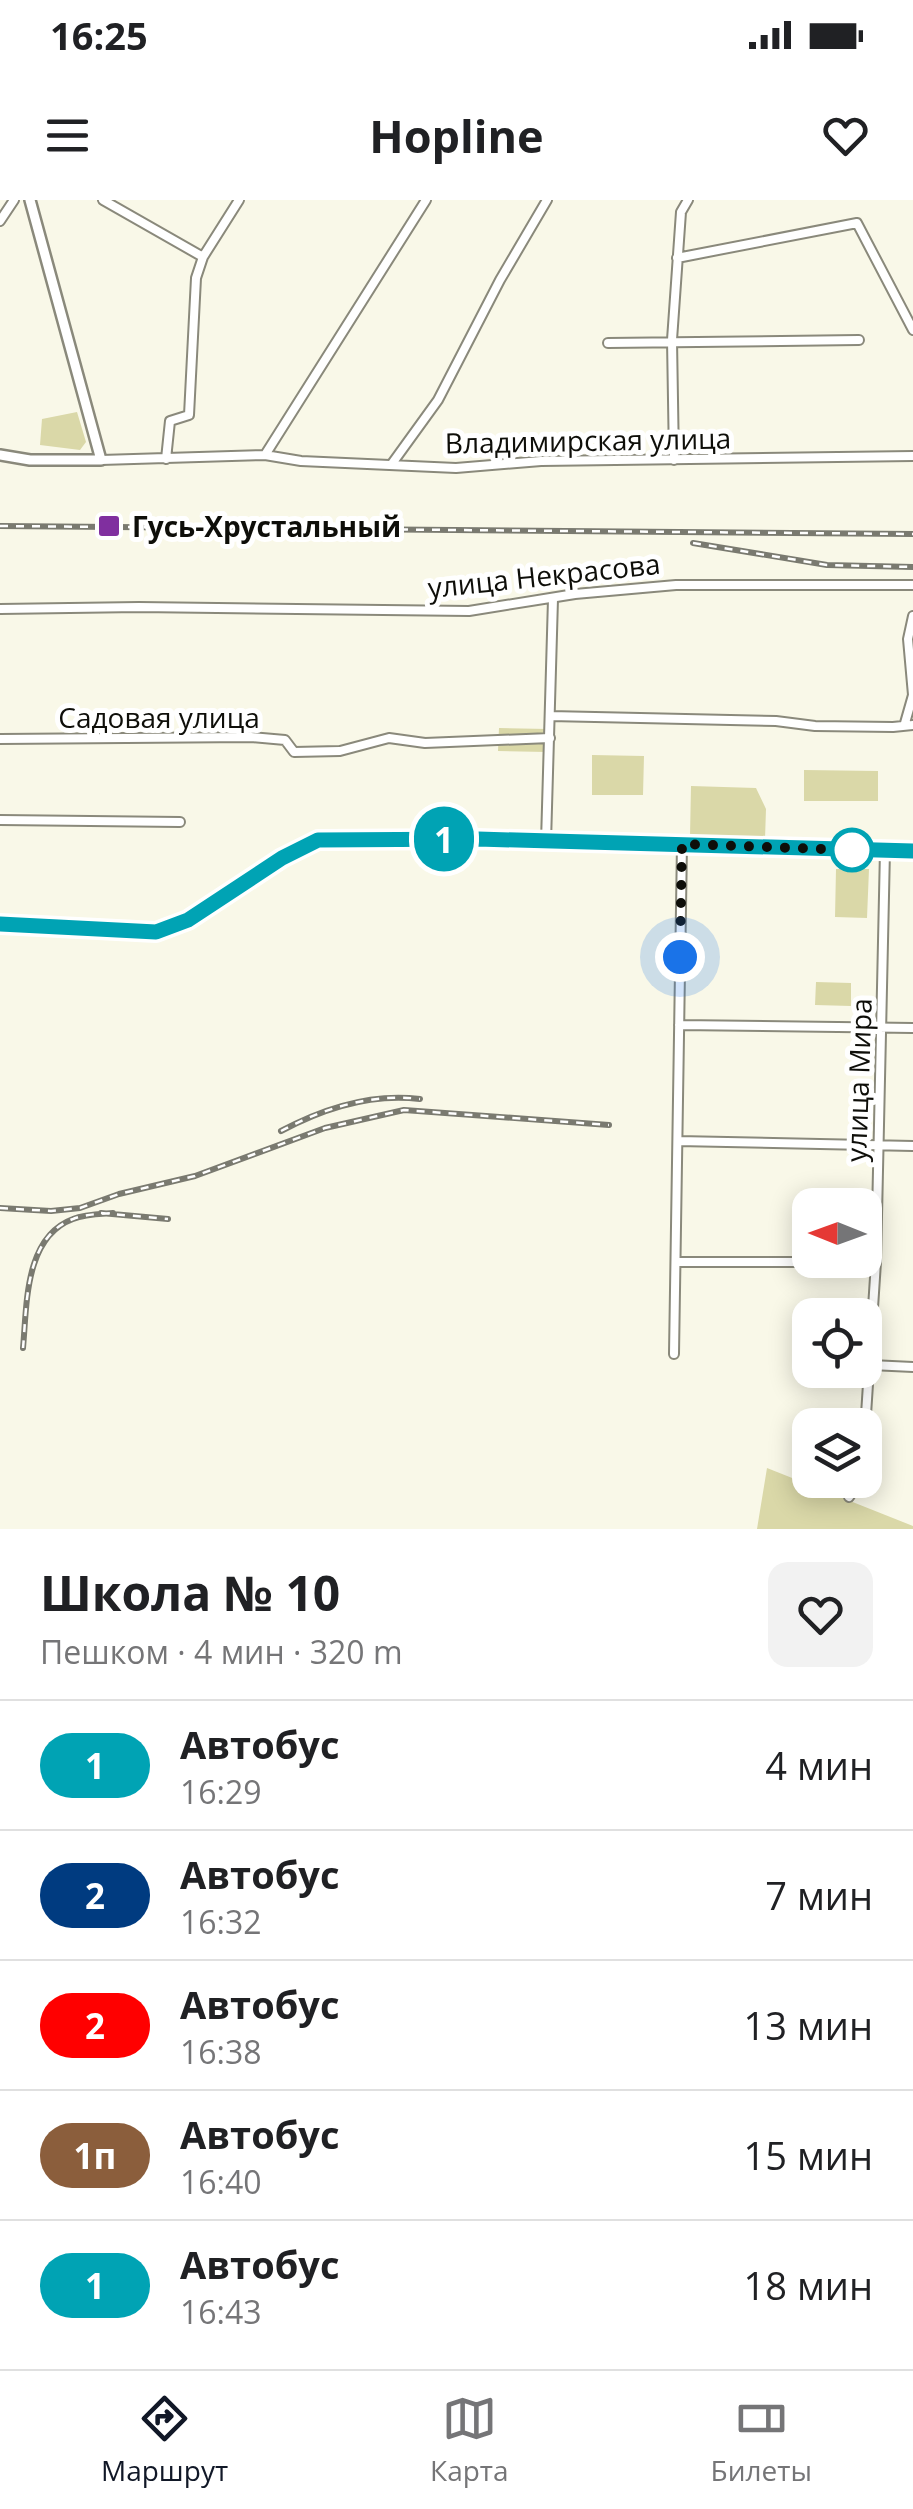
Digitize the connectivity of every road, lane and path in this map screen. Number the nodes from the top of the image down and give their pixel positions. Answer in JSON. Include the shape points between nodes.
{"nodes":[{"id":1,"x":14,"y":200,"type":"edge"},
{"id":2,"x":30,"y":200,"type":"edge"},
{"id":3,"x":104,"y":200,"type":"edge"},
{"id":4,"x":239,"y":200,"type":"edge"},
{"id":5,"x":548,"y":200,"type":"edge"},
{"id":6,"x":688,"y":200,"type":"edge"},
{"id":7,"x":423,"y":201,"type":"edge"},
{"id":8,"x":0,"y":221,"type":"edge"},
{"id":9,"x":204,"y":257,"type":"junction"},
{"id":10,"x":677,"y":258,"type":"junction"},
{"id":11,"x":913,"y":330,"type":"edge"},
{"id":12,"x":672,"y":340,"type":"junction"},
{"id":13,"x":859,"y":340,"type":"dead end"},
{"id":14,"x":608,"y":343,"type":"dead end"},
{"id":15,"x":0,"y":455,"type":"edge"},
{"id":16,"x":266,"y":455,"type":"junction"},
{"id":17,"x":913,"y":456,"type":"edge"},
{"id":18,"x":166,"y":459,"type":"junction"},
{"id":19,"x":102,"y":460,"type":"junction"},
{"id":20,"x":674,"y":460,"type":"junction"},
{"id":21,"x":391,"y":465,"type":"junction"},
{"id":22,"x":913,"y":585,"type":"edge"},
{"id":23,"x":553,"y":598,"type":"junction"},
{"id":24,"x":0,"y":609,"type":"edge"},
{"id":25,"x":913,"y":616,"type":"edge"},
{"id":26,"x":550,"y":716,"type":"junction"},
{"id":27,"x":909,"y":724,"type":"edge"},
{"id":28,"x":550,"y":738,"type":"junction"},
{"id":29,"x":0,"y":739,"type":"edge"},
{"id":30,"x":0,"y":820,"type":"edge"},
{"id":31,"x":180,"y":822,"type":"dead end"},
{"id":32,"x":546,"y":842,"type":"junction"},
{"id":33,"x":682,"y":844,"type":"junction"},
{"id":34,"x":885,"y":850,"type":"junction"},
{"id":35,"x":913,"y":851,"type":"edge"},
{"id":36,"x":0,"y":924,"type":"edge"},
{"id":37,"x":678,"y":1024,"type":"junction"},
{"id":38,"x":883,"y":1027,"type":"junction"},
{"id":39,"x":913,"y":1028,"type":"edge"},
{"id":40,"x":678,"y":1140,"type":"junction"},
{"id":41,"x":878,"y":1146,"type":"junction"},
{"id":42,"x":913,"y":1146,"type":"edge"},
{"id":43,"x":877,"y":1188,"type":"edge"},
{"id":44,"x":676,"y":1262,"type":"junction"},
{"id":45,"x":792,"y":1262,"type":"edge"},
{"id":46,"x":674,"y":1354,"type":"dead end"},
{"id":47,"x":882,"y":1366,"type":"edge"},
{"id":48,"x":913,"y":1367,"type":"edge"}],
"edges":[{"from":1,"to":8,"type":"street"},
{"from":2,"to":19,"type":"main road"},
{"from":3,"to":9,"type":"street"},
{"from":4,"to":9,"type":"street"},
{"from":5,"to":21,"type":"street","via":[[438,400]]},
{"from":6,"to":10,"type":"street"},
{"from":7,"to":16,"type":"street"},
{"from":9,"to":18,"type":"street","via":[[196,278],[189,415],[170,421]]},
{"from":10,"to":11,"type":"street","via":[[857,222]]},
{"from":10,"to":12,"type":"street"},
{"from":12,"to":13,"type":"street"},
{"from":12,"to":14,"type":"street"},
{"from":12,"to":20,"type":"street"},
{"from":15,"to":19,"type":"main road"},
{"from":16,"to":18,"type":"street","name":"Владимирская улица"},
{"from":16,"to":21,"type":"street","name":"Владимирская улица"},
{"from":17,"to":20,"type":"street","name":"Владимирская улица"},
{"from":18,"to":19,"type":"street"},
{"from":20,"to":21,"type":"street","name":"Владимирская улица"},
{"from":22,"to":23,"type":"street","name":"улица Некрасова","via":[[676,584]]},
{"from":23,"to":24,"type":"street","name":"улица Некрасова","via":[[469,611]]},
{"from":23,"to":26,"type":"street"},
{"from":25,"to":27,"type":"street"},
{"from":26,"to":27,"type":"street"},
{"from":26,"to":28,"type":"street"},
{"from":28,"to":29,"type":"street","name":"Садовая улица","via":[[389,738],[340,752],[294,752],[285,740],[251,738]]},
{"from":28,"to":32,"type":"street"},
{"from":30,"to":31,"type":"street"},
{"from":32,"to":33,"type":"main road"},
{"from":32,"to":36,"type":"main road","via":[[318,840],[188,920],[156,932]]},
{"from":33,"to":34,"type":"main road"},
{"from":33,"to":37,"type":"street"},
{"from":34,"to":35,"type":"main road"},
{"from":34,"to":38,"type":"street","name":"улица Мира"},
{"from":37,"to":38,"type":"street"},
{"from":37,"to":40,"type":"street"},
{"from":38,"to":39,"type":"street"},
{"from":38,"to":41,"type":"street","name":"улица Мира"},
{"from":40,"to":41,"type":"street"},
{"from":40,"to":44,"type":"street"},
{"from":41,"to":42,"type":"street"},
{"from":41,"to":43,"type":"street","name":"улица Мира"},
{"from":44,"to":45,"type":"street"},
{"from":44,"to":46,"type":"street"},
{"from":47,"to":48,"type":"street"}]}
